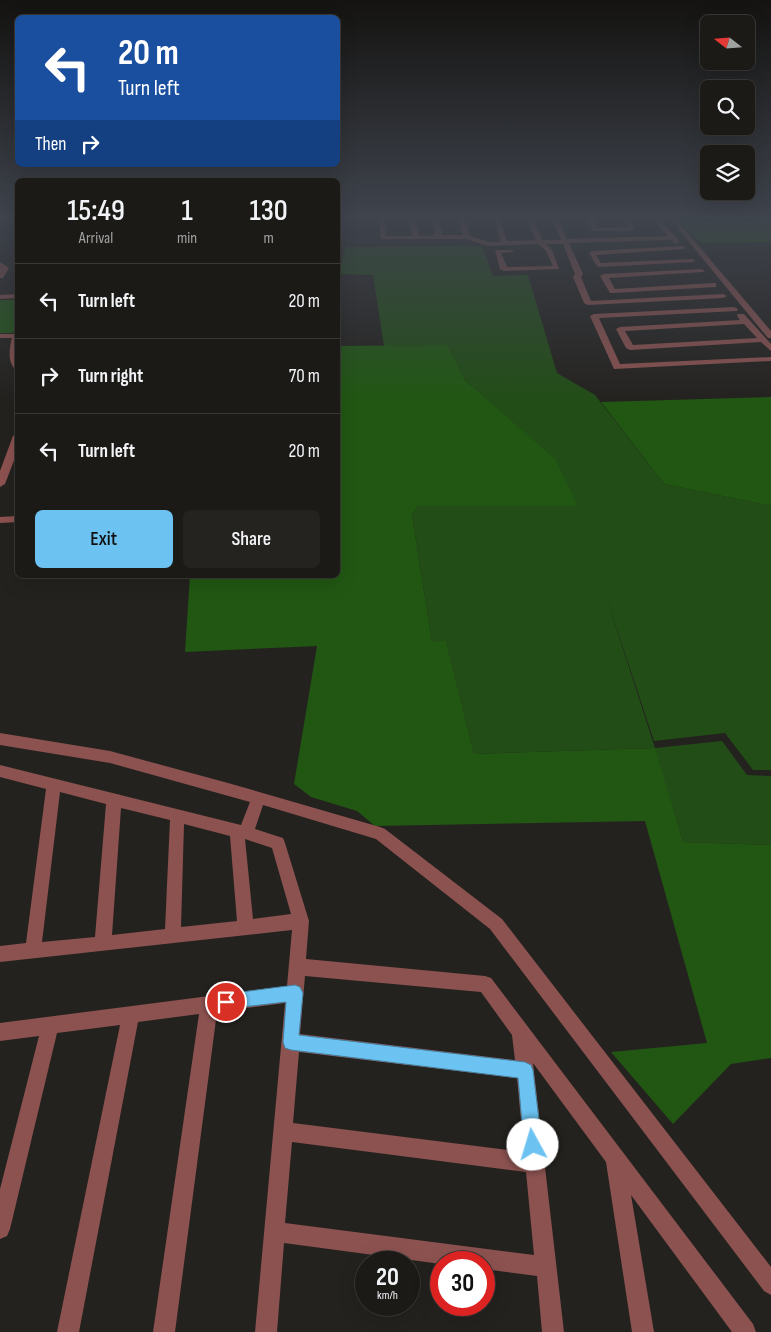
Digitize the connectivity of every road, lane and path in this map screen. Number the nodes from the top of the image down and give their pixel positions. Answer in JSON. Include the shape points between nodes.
{"nodes":[{"id":1,"x":577,"y":278,"type":"edge"},
{"id":2,"x":605,"y":278,"type":"edge"},
{"id":3,"x":707,"y":278,"type":"edge"},
{"id":4,"x":722,"y":278,"type":"edge"},
{"id":5,"x":713,"y":285,"type":"junction"},
{"id":6,"x":0,"y":296,"type":"edge"},
{"id":7,"x":15,"y":296,"type":"edge"},
{"id":8,"x":722,"y":296,"type":"junction"},
{"id":9,"x":734,"y":309,"type":"junction"},
{"id":10,"x":746,"y":322,"type":"junction"},
{"id":11,"x":15,"y":335,"type":"edge"},
{"id":12,"x":0,"y":336,"type":"edge"},
{"id":13,"x":771,"y":336,"type":"edge"},
{"id":14,"x":762,"y":340,"type":"junction"},
{"id":15,"x":771,"y":349,"type":"edge"},
{"id":16,"x":771,"y":359,"type":"edge"},
{"id":17,"x":15,"y":444,"type":"edge"},
{"id":18,"x":0,"y":484,"type":"edge"},
{"id":19,"x":15,"y":519,"type":"edge"},
{"id":20,"x":0,"y":520,"type":"edge"},
{"id":21,"x":0,"y":738,"type":"edge"},
{"id":22,"x":0,"y":771,"type":"edge"},
{"id":23,"x":54,"y":784,"type":"junction"},
{"id":24,"x":258,"y":798,"type":"junction"},
{"id":25,"x":114,"y":800,"type":"junction"},
{"id":26,"x":177,"y":816,"type":"junction"},
{"id":27,"x":242,"y":832,"type":"junction"},
{"id":28,"x":301,"y":920,"type":"junction"},
{"id":29,"x":246,"y":927,"type":"junction"},
{"id":30,"x":173,"y":935,"type":"junction"},
{"id":31,"x":103,"y":944,"type":"junction"},
{"id":32,"x":33,"y":950,"type":"junction"},
{"id":33,"x":0,"y":954,"type":"edge"},
{"id":34,"x":297,"y":967,"type":"junction"},
{"id":35,"x":295,"y":993,"type":"junction"},
{"id":36,"x":209,"y":1004,"type":"junction"},
{"id":37,"x":131,"y":1014,"type":"junction"},
{"id":38,"x":50,"y":1025,"type":"junction"},
{"id":39,"x":0,"y":1032,"type":"edge"},
{"id":40,"x":521,"y":1032,"type":"junction"},
{"id":41,"x":291,"y":1042,"type":"junction"},
{"id":42,"x":525,"y":1070,"type":"junction"},
{"id":43,"x":283,"y":1130,"type":"junction"},
{"id":44,"x":614,"y":1157,"type":"junction"},
{"id":45,"x":535,"y":1163,"type":"junction"},
{"id":46,"x":0,"y":1228,"type":"edge"},
{"id":47,"x":274,"y":1232,"type":"junction"},
{"id":48,"x":546,"y":1267,"type":"junction"},
{"id":49,"x":771,"y":1284,"type":"edge"},
{"id":50,"x":738,"y":1327,"type":"edge"},
{"id":51,"x":68,"y":1332,"type":"edge"},
{"id":52,"x":164,"y":1332,"type":"edge"},
{"id":53,"x":266,"y":1332,"type":"edge"},
{"id":54,"x":553,"y":1332,"type":"edge"},
{"id":55,"x":643,"y":1332,"type":"edge"}],
"edges":[{"from":1,"to":8,"type":"street","via":[[588,303]]},
{"from":2,"to":5,"type":"street","via":[[613,291]]},
{"from":3,"to":5,"type":"street"},
{"from":4,"to":13,"type":"street"},
{"from":5,"to":8,"type":"street"},
{"from":6,"to":7,"type":"street"},
{"from":8,"to":9,"type":"street"},
{"from":9,"to":10,"type":"street"},
{"from":9,"to":16,"type":"street","via":[[594,316],[617,367]]},
{"from":10,"to":14,"type":"street"},
{"from":10,"to":14,"type":"street","via":[[620,329],[630,348]]},
{"from":11,"to":12,"type":"street"},
{"from":14,"to":15,"type":"street"},
{"from":17,"to":18,"type":"street"},
{"from":19,"to":20,"type":"street"},
{"from":21,"to":24,"type":"street","via":[[110,757]]},
{"from":22,"to":23,"type":"street"},
{"from":23,"to":25,"type":"street"},
{"from":23,"to":32,"type":"street"},
{"from":24,"to":27,"type":"street"},
{"from":24,"to":49,"type":"street","via":[[380,834],[496,924]]},
{"from":25,"to":26,"type":"street"},
{"from":25,"to":31,"type":"street"},
{"from":26,"to":27,"type":"street"},
{"from":26,"to":30,"type":"street"},
{"from":27,"to":28,"type":"street","via":[[278,843]]},
{"from":27,"to":29,"type":"street"},
{"from":28,"to":29,"type":"street"},
{"from":28,"to":34,"type":"street"},
{"from":29,"to":30,"type":"street"},
{"from":30,"to":31,"type":"street"},
{"from":31,"to":32,"type":"street"},
{"from":32,"to":33,"type":"street"},
{"from":34,"to":35,"type":"street"},
{"from":34,"to":40,"type":"street","via":[[485,984]]},
{"from":35,"to":36,"type":"street"},
{"from":35,"to":41,"type":"street"},
{"from":36,"to":37,"type":"street"},
{"from":36,"to":52,"type":"street"},
{"from":37,"to":38,"type":"street"},
{"from":37,"to":51,"type":"street"},
{"from":38,"to":39,"type":"street"},
{"from":38,"to":46,"type":"street"},
{"from":40,"to":42,"type":"street"},
{"from":40,"to":44,"type":"street"},
{"from":41,"to":42,"type":"street"},
{"from":41,"to":43,"type":"street"},
{"from":42,"to":45,"type":"street"},
{"from":43,"to":45,"type":"street"},
{"from":43,"to":47,"type":"street"},
{"from":44,"to":50,"type":"street"},
{"from":44,"to":55,"type":"street"},
{"from":45,"to":48,"type":"street"},
{"from":47,"to":48,"type":"street"},
{"from":47,"to":53,"type":"street"},
{"from":48,"to":54,"type":"street"}]}
